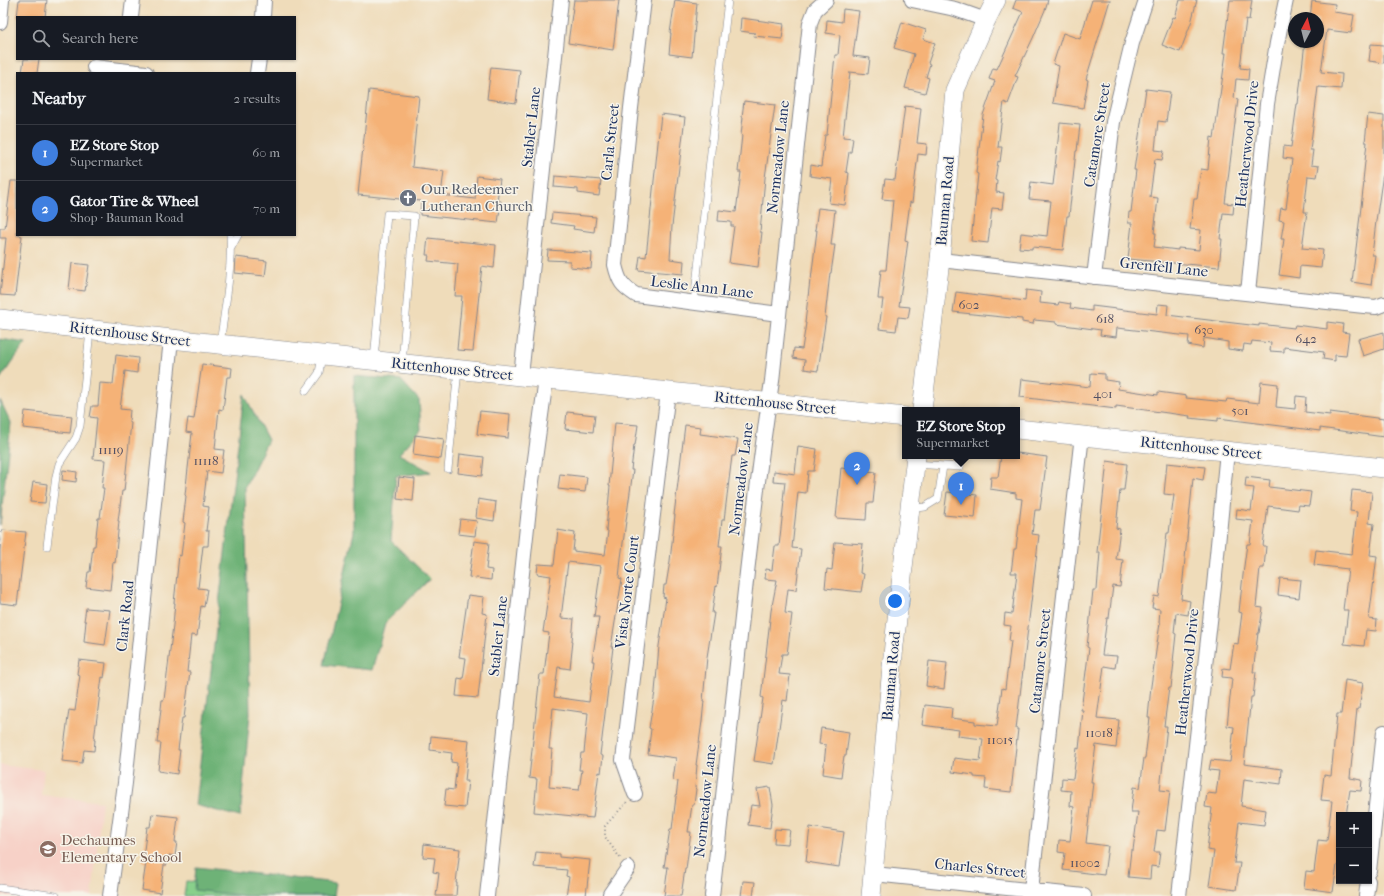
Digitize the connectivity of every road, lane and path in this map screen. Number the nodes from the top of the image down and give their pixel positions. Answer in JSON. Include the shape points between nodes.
{"nodes":[{"id":1,"x":2,"y":0,"type":"edge"},
{"id":2,"x":133,"y":0,"type":"edge"},
{"id":3,"x":264,"y":0,"type":"edge"},
{"id":4,"x":561,"y":0,"type":"edge"},
{"id":5,"x":644,"y":0,"type":"edge"},
{"id":6,"x":728,"y":0,"type":"edge"},
{"id":7,"x":826,"y":0,"type":"edge"},
{"id":8,"x":912,"y":0,"type":"edge"},
{"id":9,"x":996,"y":0,"type":"edge"},
{"id":10,"x":1146,"y":0,"type":"edge"},
{"id":11,"x":1286,"y":0,"type":"edge"},
{"id":12,"x":131,"y":16,"type":"edge"},
{"id":13,"x":263,"y":16,"type":"edge"},
{"id":14,"x":986,"y":20,"type":"junction"},
{"id":15,"x":0,"y":22,"type":"edge"},
{"id":16,"x":259,"y":60,"type":"edge"},
{"id":17,"x":125,"y":65,"type":"edge"},
{"id":18,"x":94,"y":67,"type":"dead end"},
{"id":19,"x":143,"y":72,"type":"edge"},
{"id":20,"x":257,"y":72,"type":"edge"},
{"id":21,"x":230,"y":236,"type":"edge"},
{"id":22,"x":237,"y":236,"type":"edge"},
{"id":23,"x":231,"y":248,"type":"junction"},
{"id":24,"x":940,"y":260,"type":"junction"},
{"id":25,"x":1094,"y":278,"type":"junction"},
{"id":26,"x":624,"y":287,"type":"joint"},
{"id":27,"x":1248,"y":293,"type":"junction"},
{"id":28,"x":694,"y":303,"type":"junction"},
{"id":29,"x":1384,"y":304,"type":"edge"},
{"id":30,"x":779,"y":314,"type":"junction"},
{"id":31,"x":0,"y":319,"type":"edge"},
{"id":32,"x":90,"y":329,"type":"junction"},
{"id":33,"x":170,"y":339,"type":"junction"},
{"id":34,"x":220,"y":344,"type":"junction"},
{"id":35,"x":322,"y":355,"type":"junction"},
{"id":36,"x":374,"y":361,"type":"junction"},
{"id":37,"x":402,"y":364,"type":"junction"},
{"id":38,"x":458,"y":370,"type":"junction"},
{"id":39,"x":521,"y":376,"type":"junction"},
{"id":40,"x":546,"y":379,"type":"junction"},
{"id":41,"x":306,"y":391,"type":"dead end"},
{"id":42,"x":668,"y":392,"type":"junction"},
{"id":43,"x":768,"y":403,"type":"junction"},
{"id":44,"x":922,"y":407,"type":"edge"},
{"id":45,"x":902,"y":417,"type":"edge"},
{"id":46,"x":1020,"y":429,"type":"edge"},
{"id":47,"x":1082,"y":436,"type":"junction"},
{"id":48,"x":1227,"y":451,"type":"junction"},
{"id":49,"x":961,"y":459,"type":"edge"},
{"id":50,"x":915,"y":460,"type":"edge"},
{"id":51,"x":943,"y":466,"type":"junction"},
{"id":52,"x":1384,"y":468,"type":"edge"},
{"id":53,"x":448,"y":470,"type":"dead end"},
{"id":54,"x":910,"y":510,"type":"junction"},
{"id":55,"x":47,"y":546,"type":"dead end"},
{"id":56,"x":1384,"y":732,"type":"edge"},
{"id":57,"x":635,"y":794,"type":"joint"},
{"id":58,"x":1371,"y":848,"type":"edge"},
{"id":59,"x":628,"y":868,"type":"joint"},
{"id":60,"x":874,"y":874,"type":"junction"},
{"id":61,"x":1368,"y":884,"type":"edge"},
{"id":62,"x":0,"y":888,"type":"edge"},
{"id":63,"x":1031,"y":890,"type":"junction"},
{"id":64,"x":56,"y":896,"type":"edge"},
{"id":65,"x":110,"y":896,"type":"edge"},
{"id":66,"x":487,"y":896,"type":"edge"},
{"id":67,"x":610,"y":896,"type":"edge"},
{"id":68,"x":712,"y":896,"type":"edge"},
{"id":69,"x":871,"y":896,"type":"edge"},
{"id":70,"x":1084,"y":896,"type":"edge"},
{"id":71,"x":1179,"y":896,"type":"edge"},
{"id":72,"x":1366,"y":896,"type":"edge"}],
"edges":[{"from":1,"to":15,"type":"street"},
{"from":2,"to":12,"type":"street"},
{"from":3,"to":13,"type":"street"},
{"from":4,"to":39,"type":"street","name":"Stabler Lane"},
{"from":5,"to":26,"type":"street","name":"Carla Street","via":[[615,265]]},
{"from":6,"to":28,"type":"lane"},
{"from":7,"to":30,"type":"street","name":"Normeadow Lane","via":[[815,10],[810,23]]},
{"from":8,"to":14,"type":"street","via":[[954,9]]},
{"from":9,"to":14,"type":"street","name":"Bauman Road"},
{"from":10,"to":25,"type":"street","name":"Catamore Street","via":[[1132,43],[1113,122]]},
{"from":11,"to":27,"type":"street","name":"Heatherwood Drive","via":[[1267,104]]},
{"from":14,"to":24,"type":"street","name":"Bauman Road","via":[[955,90]]},
{"from":16,"to":20,"type":"street"},
{"from":17,"to":18,"type":"street"},
{"from":17,"to":19,"type":"street"},
{"from":21,"to":23,"type":"lane"},
{"from":22,"to":23,"type":"lane"},
{"from":23,"to":34,"type":"lane"},
{"from":24,"to":25,"type":"street","name":"Grenfell Lane"},
{"from":24,"to":44,"type":"street","name":"Bauman Road"},
{"from":25,"to":27,"type":"street","name":"Grenfell Lane"},
{"from":26,"to":28,"type":"street","name":"Leslie Ann Lane","via":[[636,295]]},
{"from":27,"to":29,"type":"street","name":"Grenfell Lane","via":[[1376,307]]},
{"from":28,"to":30,"type":"street","name":"Leslie Ann Lane"},
{"from":30,"to":43,"type":"street","name":"Normeadow Lane"},
{"from":31,"to":32,"type":"street","name":"Rittenhouse Street"},
{"from":32,"to":33,"type":"street","name":"Rittenhouse Street"},
{"from":32,"to":55,"type":"lane","via":[[80,426],[76,438],[59,464]]},
{"from":33,"to":34,"type":"street","name":"Rittenhouse Street"},
{"from":33,"to":65,"type":"street","name":"Clark Road","via":[[125,783]]},
{"from":34,"to":35,"type":"street","name":"Rittenhouse Street"},
{"from":35,"to":36,"type":"street","name":"Rittenhouse Street"},
{"from":35,"to":41,"type":"lane","via":[[319,374]]},
{"from":36,"to":37,"type":"street","name":"Rittenhouse Street"},
{"from":36,"to":37,"type":"lane","via":[[387,214],[414,216]]},
{"from":37,"to":38,"type":"street","name":"Rittenhouse Street"},
{"from":38,"to":39,"type":"street","name":"Rittenhouse Street"},
{"from":38,"to":53,"type":"lane"},
{"from":39,"to":40,"type":"street","name":"Rittenhouse Street"},
{"from":40,"to":42,"type":"street","name":"Rittenhouse Street"},
{"from":40,"to":66,"type":"street","name":"Stabler Lane","via":[[532,481]]},
{"from":42,"to":43,"type":"street","name":"Rittenhouse Street"},
{"from":42,"to":57,"type":"street","name":"Vista Norte Court","via":[[623,760]]},
{"from":43,"to":45,"type":"street","name":"Rittenhouse Street"},
{"from":43,"to":68,"type":"street","name":"Normeadow Lane"},
{"from":46,"to":47,"type":"street","name":"Rittenhouse Street"},
{"from":47,"to":48,"type":"street","name":"Rittenhouse Street"},
{"from":47,"to":63,"type":"street","name":"Catamore Street"},
{"from":48,"to":52,"type":"street","name":"Rittenhouse Street"},
{"from":48,"to":71,"type":"street","name":"Heatherwood Drive"},
{"from":49,"to":51,"type":"lane","via":[[960,467]]},
{"from":50,"to":51,"type":"lane"},
{"from":50,"to":54,"type":"street","name":"Bauman Road"},
{"from":51,"to":54,"type":"lane","via":[[938,500],[925,507]]},
{"from":54,"to":60,"type":"street","name":"Bauman Road","via":[[894,645]]},
{"from":56,"to":58,"type":"street"},
{"from":57,"to":59,"type":"path","via":[[605,826],[605,837]]},
{"from":59,"to":67,"type":"street"},
{"from":60,"to":63,"type":"street","name":"Charles Street"},
{"from":60,"to":69,"type":"street","name":"Bauman Road"},
{"from":61,"to":72,"type":"street"},
{"from":62,"to":64,"type":"lane"},
{"from":63,"to":70,"type":"street","name":"Charles Street"}]}
